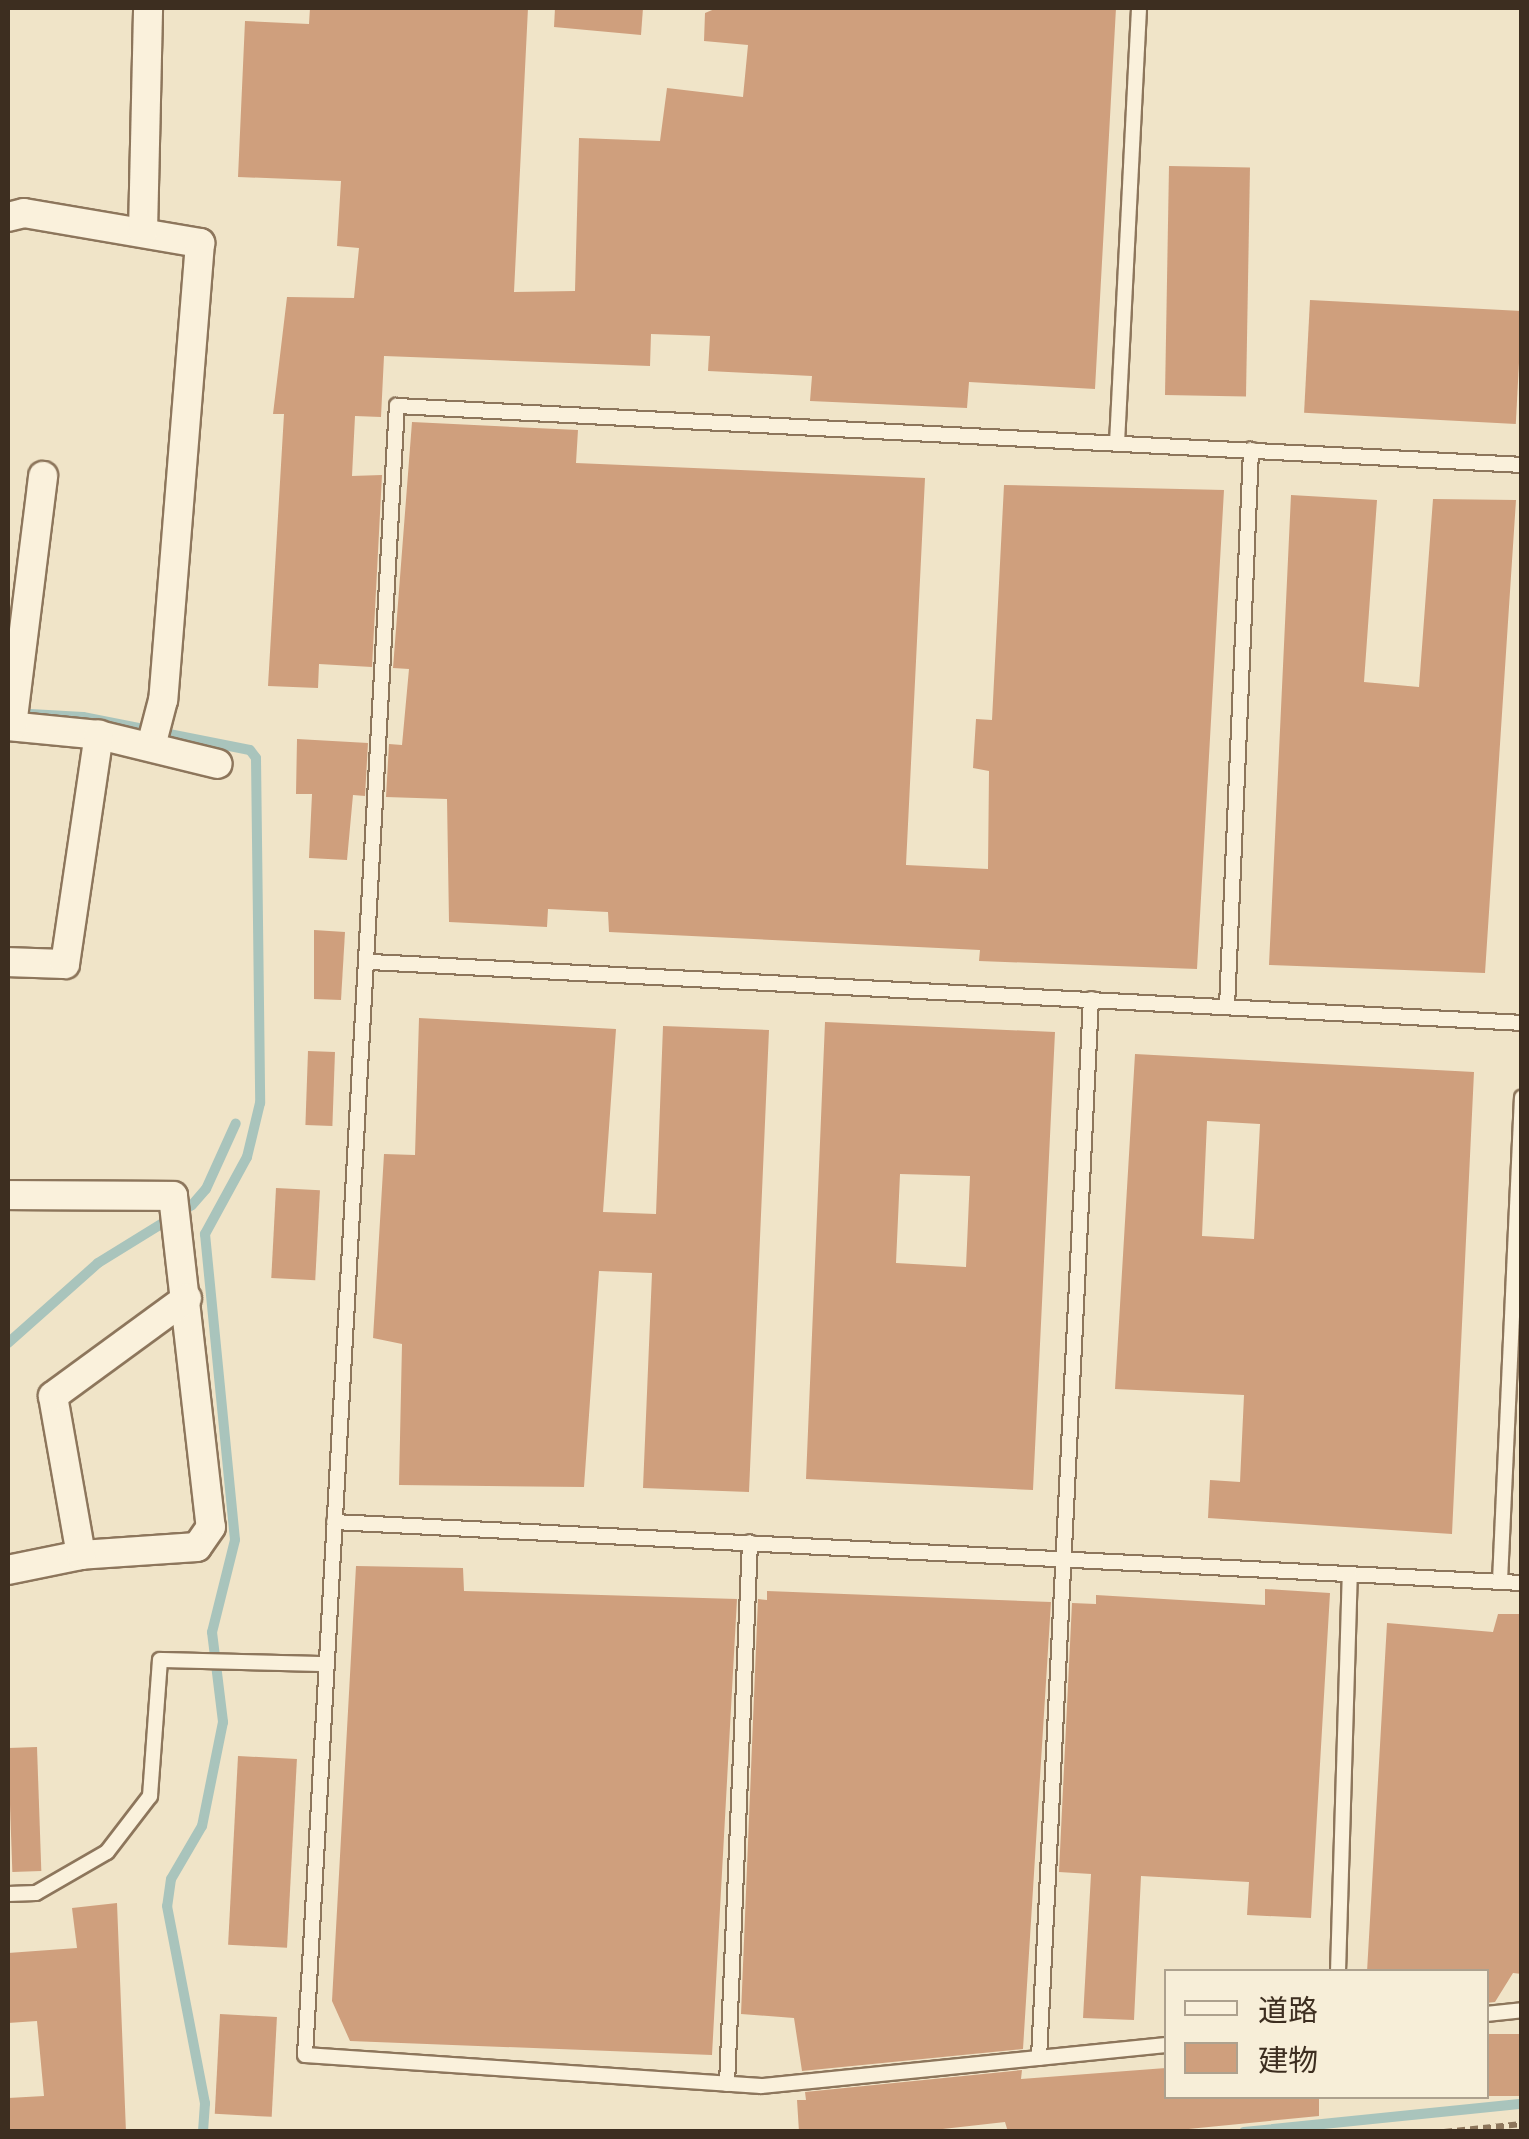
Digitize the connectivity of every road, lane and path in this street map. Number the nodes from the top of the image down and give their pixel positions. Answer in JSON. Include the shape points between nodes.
{"nodes":[{"id":1,"x":1139,"y":8,"type":"edge"},
{"id":2,"x":148,"y":9,"type":"edge"},
{"id":3,"x":8,"y":217,"type":"edge"},
{"id":4,"x":143,"y":232,"type":"junction"},
{"id":5,"x":1116,"y":443,"type":"junction"},
{"id":6,"x":1250,"y":450,"type":"junction"},
{"id":7,"x":1522,"y":464,"type":"edge"},
{"id":8,"x":43,"y":476,"type":"dead end"},
{"id":9,"x":21,"y":552,"type":"edge"},
{"id":10,"x":12,"y":719,"type":"edge"},
{"id":11,"x":100,"y":735,"type":"junction"},
{"id":12,"x":154,"y":736,"type":"junction"},
{"id":13,"x":218,"y":764,"type":"dead end"},
{"id":14,"x":8,"y":962,"type":"edge"},
{"id":15,"x":371,"y":962,"type":"junction"},
{"id":16,"x":1091,"y":999,"type":"junction"},
{"id":17,"x":1226,"y":1007,"type":"junction"},
{"id":18,"x":1522,"y":1023,"type":"edge"},
{"id":19,"x":1522,"y":1097,"type":"edge"},
{"id":20,"x":8,"y":1196,"type":"edge"},
{"id":21,"x":187,"y":1298,"type":"junction"},
{"id":22,"x":334,"y":1522,"type":"junction"},
{"id":23,"x":750,"y":1542,"type":"junction"},
{"id":24,"x":81,"y":1555,"type":"junction"},
{"id":25,"x":1065,"y":1559,"type":"junction"},
{"id":26,"x":8,"y":1567,"type":"edge"},
{"id":27,"x":1350,"y":1574,"type":"junction"},
{"id":28,"x":1500,"y":1582,"type":"junction"},
{"id":29,"x":1522,"y":1582,"type":"edge"},
{"id":30,"x":323,"y":1664,"type":"junction"},
{"id":31,"x":8,"y":1894,"type":"edge"},
{"id":32,"x":1338,"y":1969,"type":"edge"},
{"id":33,"x":1522,"y":2010,"type":"edge"},
{"id":34,"x":1489,"y":2014,"type":"edge"},
{"id":35,"x":1164,"y":2045,"type":"edge"},
{"id":36,"x":1039,"y":2058,"type":"junction"},
{"id":37,"x":727,"y":2084,"type":"junction"},
{"id":38,"x":1522,"y":2124,"type":"edge"},
{"id":39,"x":1444,"y":2132,"type":"edge"}],
"edges":[{"from":1,"to":5,"type":"lane"},
{"from":2,"to":4,"type":"street"},
{"from":3,"to":4,"type":"street","via":[[24,213]]},
{"from":4,"to":12,"type":"street","via":[[200,242]]},
{"from":5,"to":6,"type":"lane"},
{"from":5,"to":15,"type":"lane","via":[[397,406]]},
{"from":6,"to":7,"type":"lane"},
{"from":6,"to":17,"type":"lane"},
{"from":8,"to":9,"type":"street"},
{"from":9,"to":10,"type":"street"},
{"from":10,"to":11,"type":"street"},
{"from":11,"to":12,"type":"street"},
{"from":11,"to":14,"type":"street","via":[[65,964]]},
{"from":12,"to":13,"type":"street"},
{"from":15,"to":16,"type":"lane"},
{"from":15,"to":22,"type":"lane"},
{"from":16,"to":17,"type":"lane"},
{"from":16,"to":25,"type":"lane"},
{"from":17,"to":18,"type":"lane"},
{"from":19,"to":28,"type":"lane"},
{"from":20,"to":21,"type":"street","via":[[173,1196]]},
{"from":21,"to":24,"type":"street","via":[[53,1396]]},
{"from":21,"to":24,"type":"street","via":[[211,1526],[197,1547]]},
{"from":22,"to":23,"type":"lane"},
{"from":22,"to":30,"type":"lane"},
{"from":23,"to":25,"type":"lane"},
{"from":23,"to":37,"type":"lane"},
{"from":24,"to":26,"type":"street"},
{"from":25,"to":27,"type":"lane"},
{"from":25,"to":36,"type":"lane"},
{"from":27,"to":28,"type":"lane"},
{"from":27,"to":32,"type":"lane"},
{"from":28,"to":29,"type":"lane"},
{"from":30,"to":31,"type":"lane","via":[[160,1660],[150,1796],[108,1852],[36,1893]]},
{"from":30,"to":37,"type":"lane","via":[[305,2055]]},
{"from":33,"to":34,"type":"lane"},
{"from":35,"to":36,"type":"lane"},
{"from":36,"to":37,"type":"lane"},
{"from":38,"to":39,"type":"path"}]}
